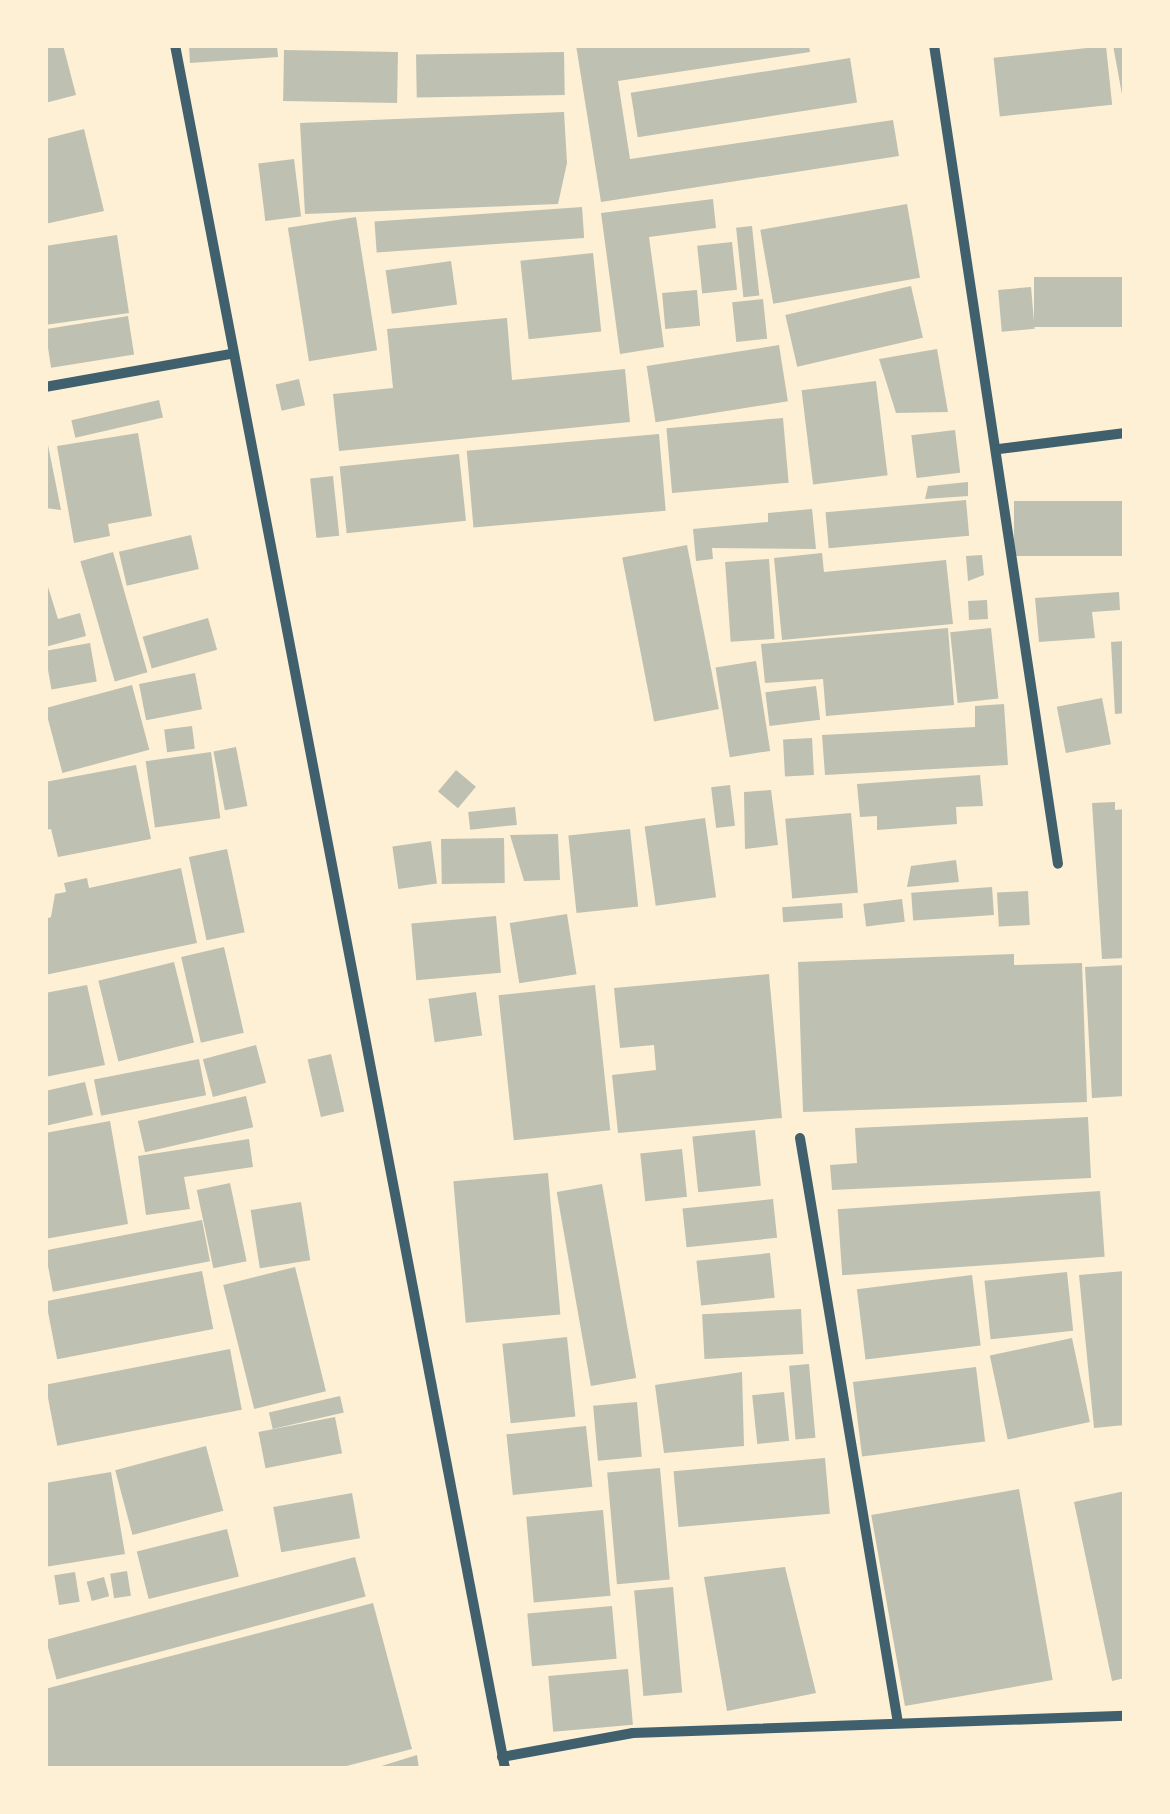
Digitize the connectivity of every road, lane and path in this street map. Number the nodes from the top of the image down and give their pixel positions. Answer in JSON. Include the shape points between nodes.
{"nodes":[{"id":1,"x":175,"y":45,"type":"edge"},
{"id":2,"x":934,"y":45,"type":"edge"},
{"id":3,"x":231,"y":354,"type":"junction"},
{"id":4,"x":45,"y":388,"type":"edge"},
{"id":5,"x":1125,"y":434,"type":"edge"},
{"id":6,"x":999,"y":449,"type":"junction"},
{"id":7,"x":1058,"y":864,"type":"dead end"},
{"id":8,"x":800,"y":1138,"type":"dead end"},
{"id":9,"x":1125,"y":1716,"type":"edge"},
{"id":10,"x":898,"y":1722,"type":"junction"},
{"id":11,"x":503,"y":1763,"type":"edge"}],
"edges":[{"from":1,"to":3,"type":"street"},
{"from":2,"to":6,"type":"street"},
{"from":3,"to":4,"type":"street"},
{"from":3,"to":11,"type":"street"},
{"from":5,"to":6,"type":"street"},
{"from":6,"to":7,"type":"street"},
{"from":8,"to":10,"type":"street"},
{"from":9,"to":10,"type":"street"},
{"from":10,"to":11,"type":"street","via":[[633,1732]]}]}
